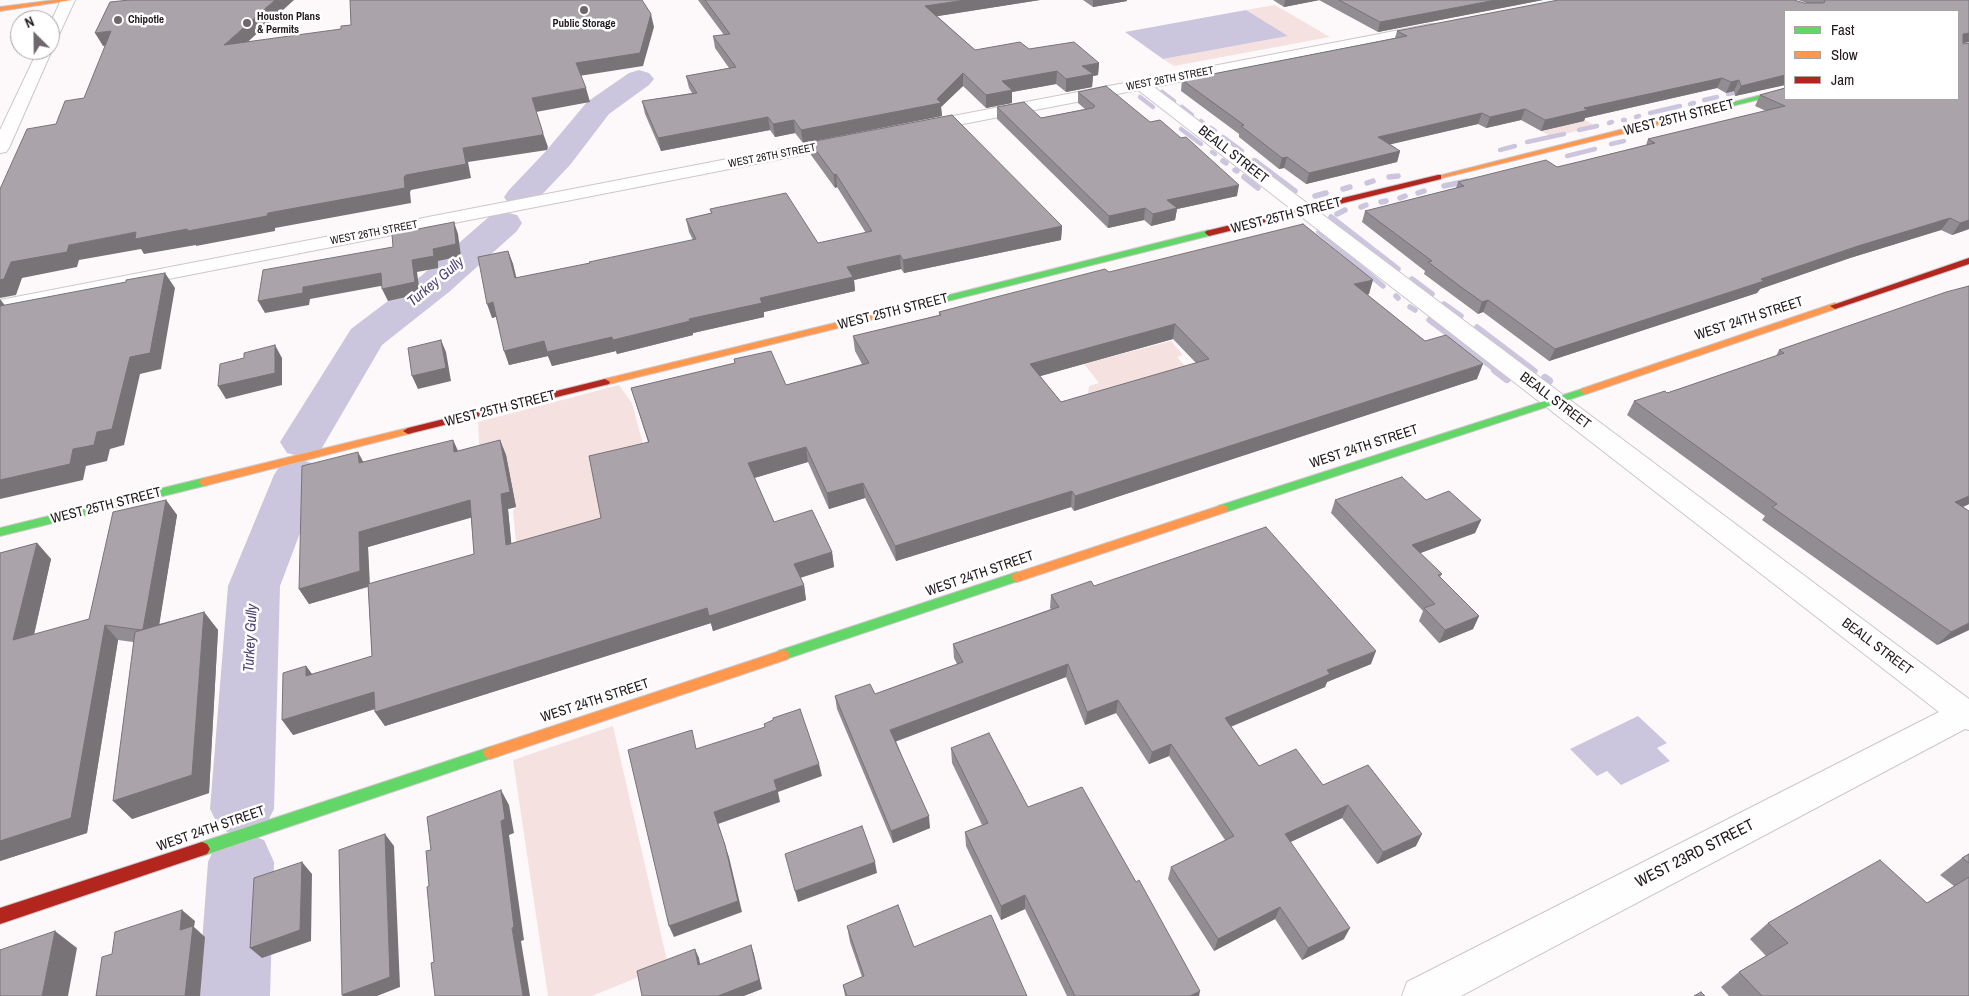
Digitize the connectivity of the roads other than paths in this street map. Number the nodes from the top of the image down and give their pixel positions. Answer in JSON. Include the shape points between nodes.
{"nodes":[{"id":1,"x":68,"y":0,"type":"edge"},
{"id":2,"x":0,"y":9,"type":"edge"},
{"id":3,"x":60,"y":17,"type":"edge"},
{"id":4,"x":1446,"y":25,"type":"edge"},
{"id":5,"x":40,"y":60,"type":"edge"},
{"id":6,"x":1142,"y":84,"type":"junction"},
{"id":7,"x":1784,"y":92,"type":"edge"},
{"id":8,"x":908,"y":129,"type":"edge"},
{"id":9,"x":861,"y":138,"type":"edge"},
{"id":10,"x":0,"y":148,"type":"edge"},
{"id":11,"x":1306,"y":211,"type":"junction"},
{"id":12,"x":1969,"y":261,"type":"edge"},
{"id":13,"x":0,"y":306,"type":"edge"},
{"id":14,"x":1554,"y":400,"type":"junction"},
{"id":15,"x":0,"y":532,"type":"edge"},
{"id":16,"x":1968,"y":714,"type":"edge"},
{"id":17,"x":0,"y":916,"type":"edge"},
{"id":18,"x":1422,"y":996,"type":"edge"}],
"edges":[{"from":1,"to":2,"type":"street"},
{"from":1,"to":3,"type":"street"},
{"from":4,"to":6,"type":"street","name":"WEST 26TH STREET"},
{"from":5,"to":10,"type":"street"},
{"from":6,"to":8,"type":"street","name":"WEST 26TH STREET"},
{"from":6,"to":11,"type":"street","name":"BEALL STREET"},
{"from":7,"to":11,"type":"street","name":"WEST 25TH STREET"},
{"from":9,"to":13,"type":"street","name":"WEST 26TH STREET"},
{"from":11,"to":14,"type":"street","name":"BEALL STREET"},
{"from":11,"to":15,"type":"street","name":"WEST 25TH STREET"},
{"from":12,"to":14,"type":"street","name":"WEST 24TH STREET"},
{"from":14,"to":16,"type":"street","name":"BEALL STREET"},
{"from":14,"to":17,"type":"street","name":"WEST 24TH STREET"},
{"from":16,"to":18,"type":"street","name":"WEST 23RD STREET"}]}
